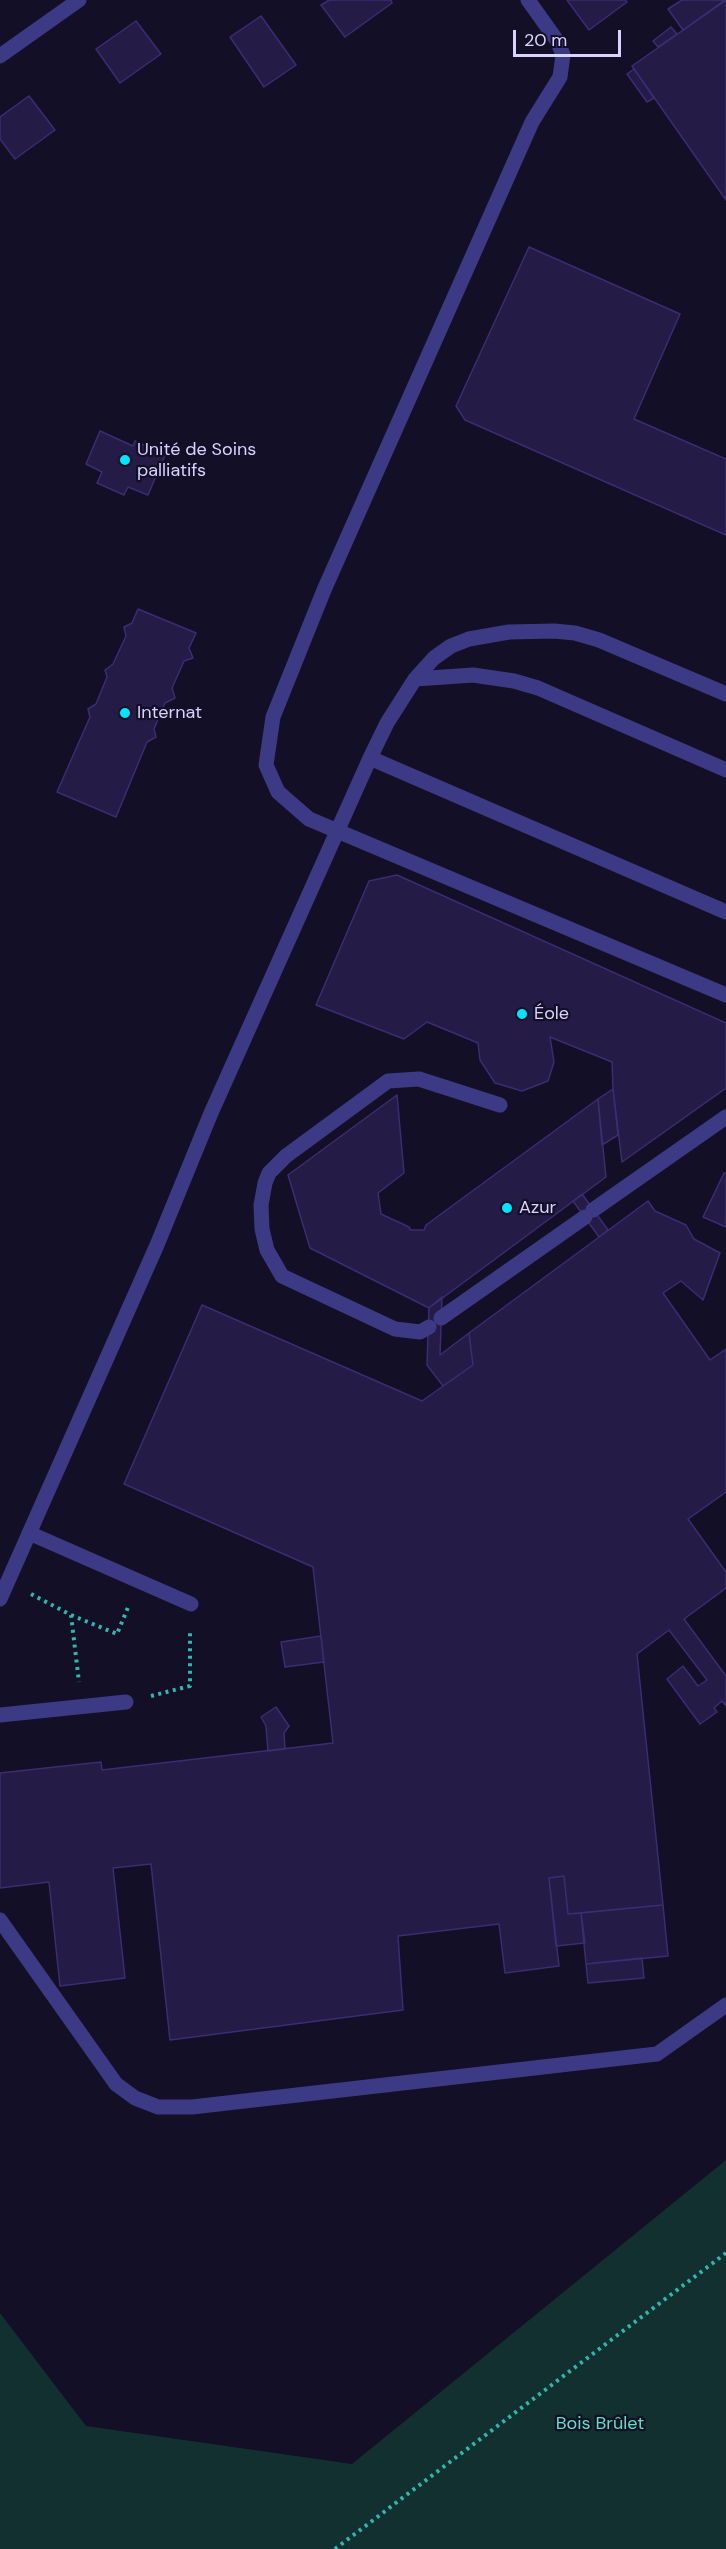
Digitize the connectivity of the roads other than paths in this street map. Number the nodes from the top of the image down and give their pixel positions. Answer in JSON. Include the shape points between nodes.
{"nodes":[{"id":1,"x":79,"y":0,"type":"edge"},
{"id":2,"x":528,"y":0,"type":"edge"},
{"id":3,"x":0,"y":56,"type":"edge"},
{"id":4,"x":415,"y":680,"type":"junction"},
{"id":5,"x":726,"y":694,"type":"edge"},
{"id":6,"x":370,"y":758,"type":"junction"},
{"id":7,"x":726,"y":770,"type":"edge"},
{"id":8,"x":337,"y":831,"type":"junction"},
{"id":9,"x":726,"y":912,"type":"edge"},
{"id":10,"x":726,"y":995,"type":"edge"},
{"id":11,"x":500,"y":1105,"type":"dead end"},
{"id":12,"x":726,"y":1117,"type":"edge"},
{"id":13,"x":29,"y":1533,"type":"junction"},
{"id":14,"x":0,"y":1599,"type":"edge"},
{"id":15,"x":191,"y":1604,"type":"road end"},
{"id":16,"x":126,"y":1702,"type":"road end"},
{"id":17,"x":0,"y":1715,"type":"edge"},
{"id":18,"x":0,"y":1920,"type":"edge"},
{"id":19,"x":726,"y":2005,"type":"edge"}],
"edges":[{"from":1,"to":3,"type":"street"},
{"from":2,"to":8,"type":"street","via":[[558,42],[563,55],[560,77],[532,122],[508,174],[324,590],[273,717],[266,765],[278,792],[309,819]]},
{"from":4,"to":5,"type":"street","via":[[435,658],[469,639],[509,632],[554,631],[599,640]]},
{"from":4,"to":6,"type":"street"},
{"from":4,"to":7,"type":"street","via":[[473,675],[514,681]]},
{"from":6,"to":8,"type":"street"},
{"from":6,"to":9,"type":"street"},
{"from":8,"to":10,"type":"street"},
{"from":8,"to":13,"type":"street"},
{"from":11,"to":12,"type":"street","via":[[419,1079],[388,1081],[286,1156],[269,1173],[261,1205],[267,1250],[282,1276],[395,1329],[420,1332]]},
{"from":13,"to":14,"type":"street"},
{"from":13,"to":15,"type":"street"},
{"from":16,"to":17,"type":"street"},
{"from":18,"to":19,"type":"street","via":[[116,2084],[135,2098],[158,2107],[192,2107],[657,2054]]}]}
